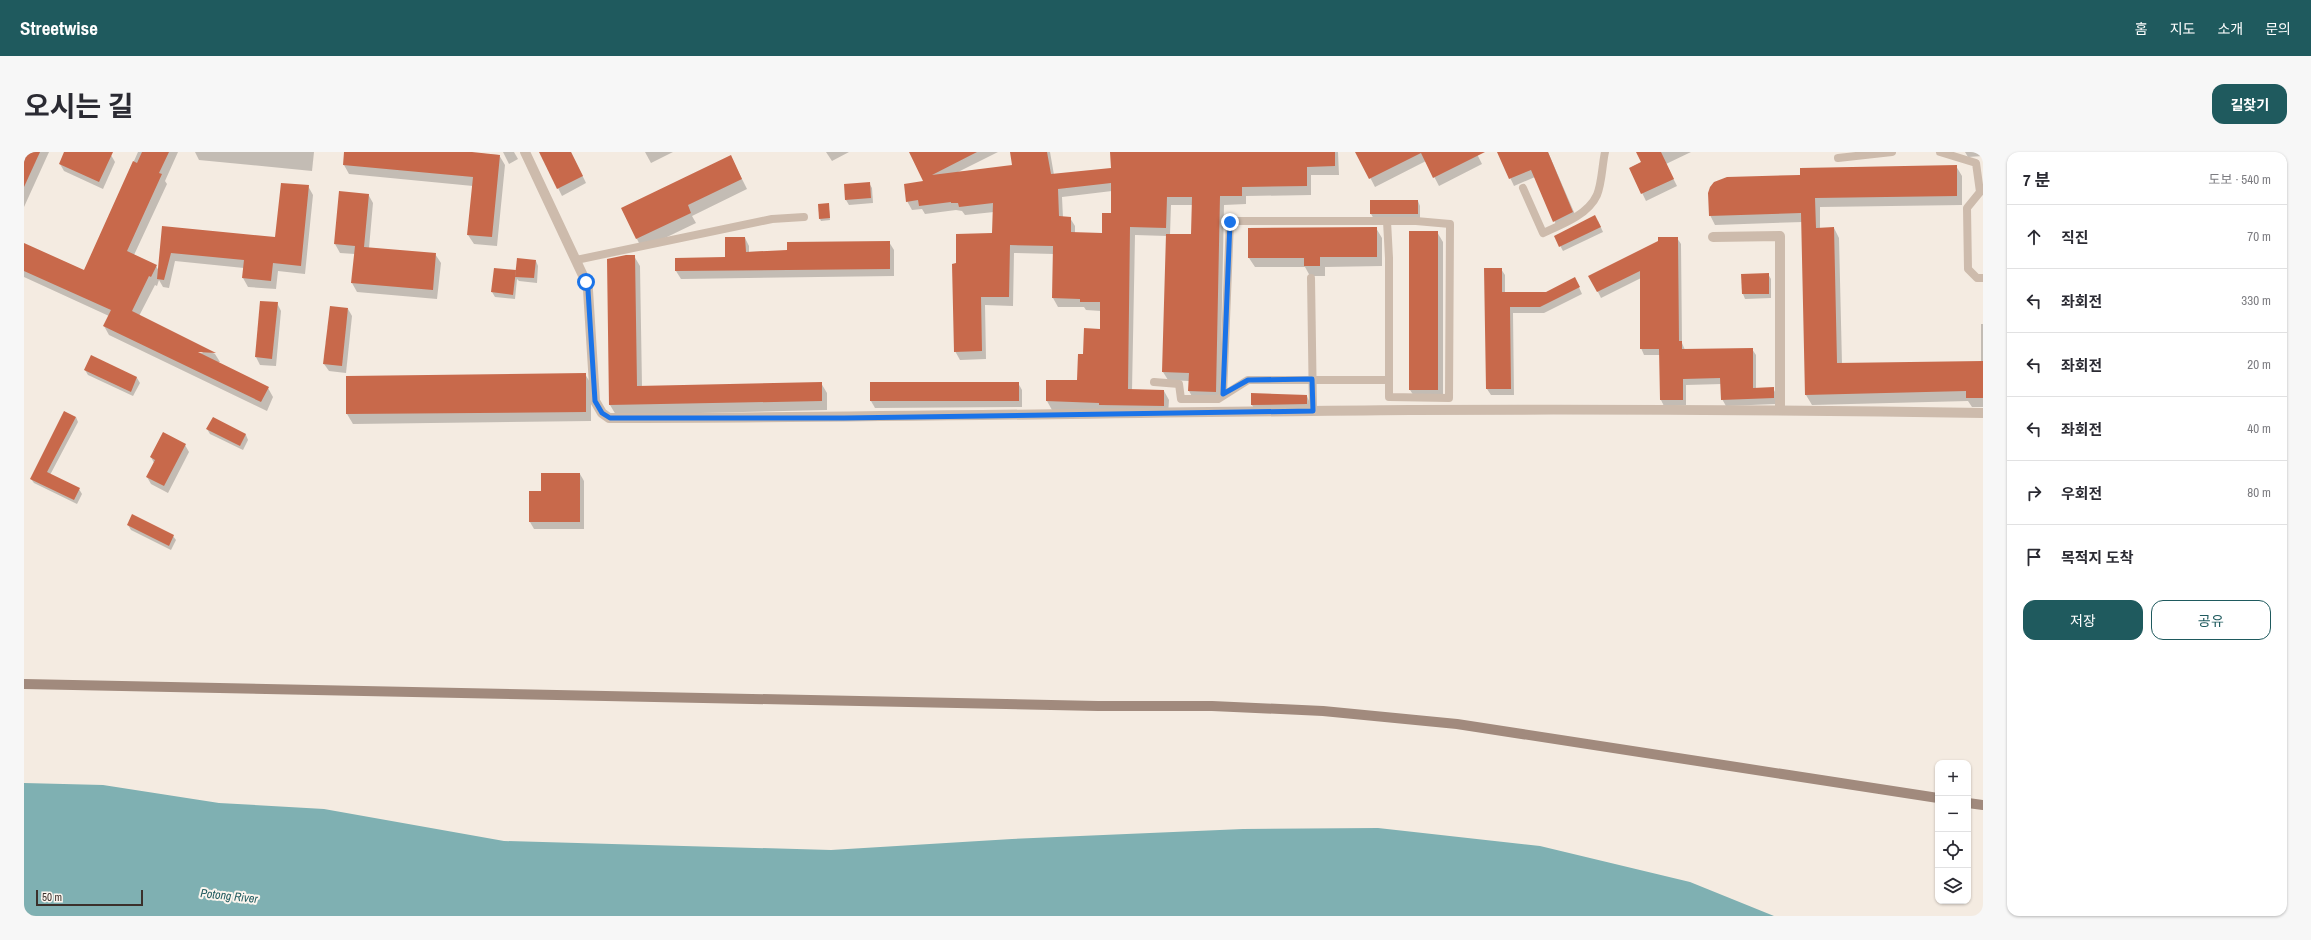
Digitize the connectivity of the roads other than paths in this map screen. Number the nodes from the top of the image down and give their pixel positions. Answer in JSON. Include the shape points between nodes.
{"nodes":[{"id":1,"x":525,"y":152,"type":"edge"},
{"id":2,"x":1605,"y":152,"type":"edge"},
{"id":3,"x":1892,"y":152,"type":"edge"},
{"id":4,"x":1940,"y":152,"type":"edge"},
{"id":5,"x":1838,"y":158,"type":"dead end"},
{"id":6,"x":1523,"y":188,"type":"dead end"},
{"id":7,"x":804,"y":217,"type":"dead end"},
{"id":8,"x":1387,"y":221,"type":"junction"},
{"id":9,"x":1713,"y":237,"type":"dead end"},
{"id":10,"x":576,"y":260,"type":"junction"},
{"id":11,"x":1310,"y":278,"type":"dead end"},
{"id":12,"x":1983,"y":278,"type":"edge"},
{"id":13,"x":1312,"y":379,"type":"junction"},
{"id":14,"x":1389,"y":380,"type":"junction"},
{"id":15,"x":1154,"y":382,"type":"dead end"},
{"id":16,"x":1223,"y":394,"type":"junction"},
{"id":17,"x":1780,"y":410,"type":"junction"},
{"id":18,"x":1313,"y":411,"type":"junction"},
{"id":19,"x":1983,"y":413,"type":"edge"},
{"id":20,"x":24,"y":684,"type":"edge"},
{"id":21,"x":1935,"y":798,"type":"edge"},
{"id":22,"x":1971,"y":803,"type":"edge"},
{"id":23,"x":1983,"y":805,"type":"edge"}],
"edges":[{"from":1,"to":10,"type":"street"},
{"from":2,"to":6,"type":"lane","via":[[1596,196],[1586,208],[1570,220],[1543,233]]},
{"from":3,"to":5,"type":"lane"},
{"from":4,"to":12,"type":"lane","via":[[1976,163],[1980,192],[1967,208],[1968,269],[1977,278]]},
{"from":7,"to":10,"type":"lane","via":[[772,219]]},
{"from":8,"to":14,"type":"lane"},
{"from":8,"to":14,"type":"lane","via":[[1450,224],[1449,398],[1389,398]]},
{"from":8,"to":16,"type":"lane","via":[[1230,222]]},
{"from":9,"to":17,"type":"street","via":[[1780,236]]},
{"from":10,"to":18,"type":"street","via":[[588,290],[595,401],[602,413],[610,418],[844,418]]},
{"from":11,"to":13,"type":"lane"},
{"from":13,"to":14,"type":"lane"},
{"from":13,"to":16,"type":"lane","via":[[1248,380]]},
{"from":13,"to":18,"type":"lane"},
{"from":15,"to":16,"type":"lane","via":[[1180,384],[1181,399],[1218,399]]},
{"from":17,"to":18,"type":"street"},
{"from":17,"to":19,"type":"street"},
{"from":20,"to":21,"type":"main road","via":[[1098,706],[1212,706],[1323,712],[1457,724]]},
{"from":22,"to":23,"type":"main road"}]}
